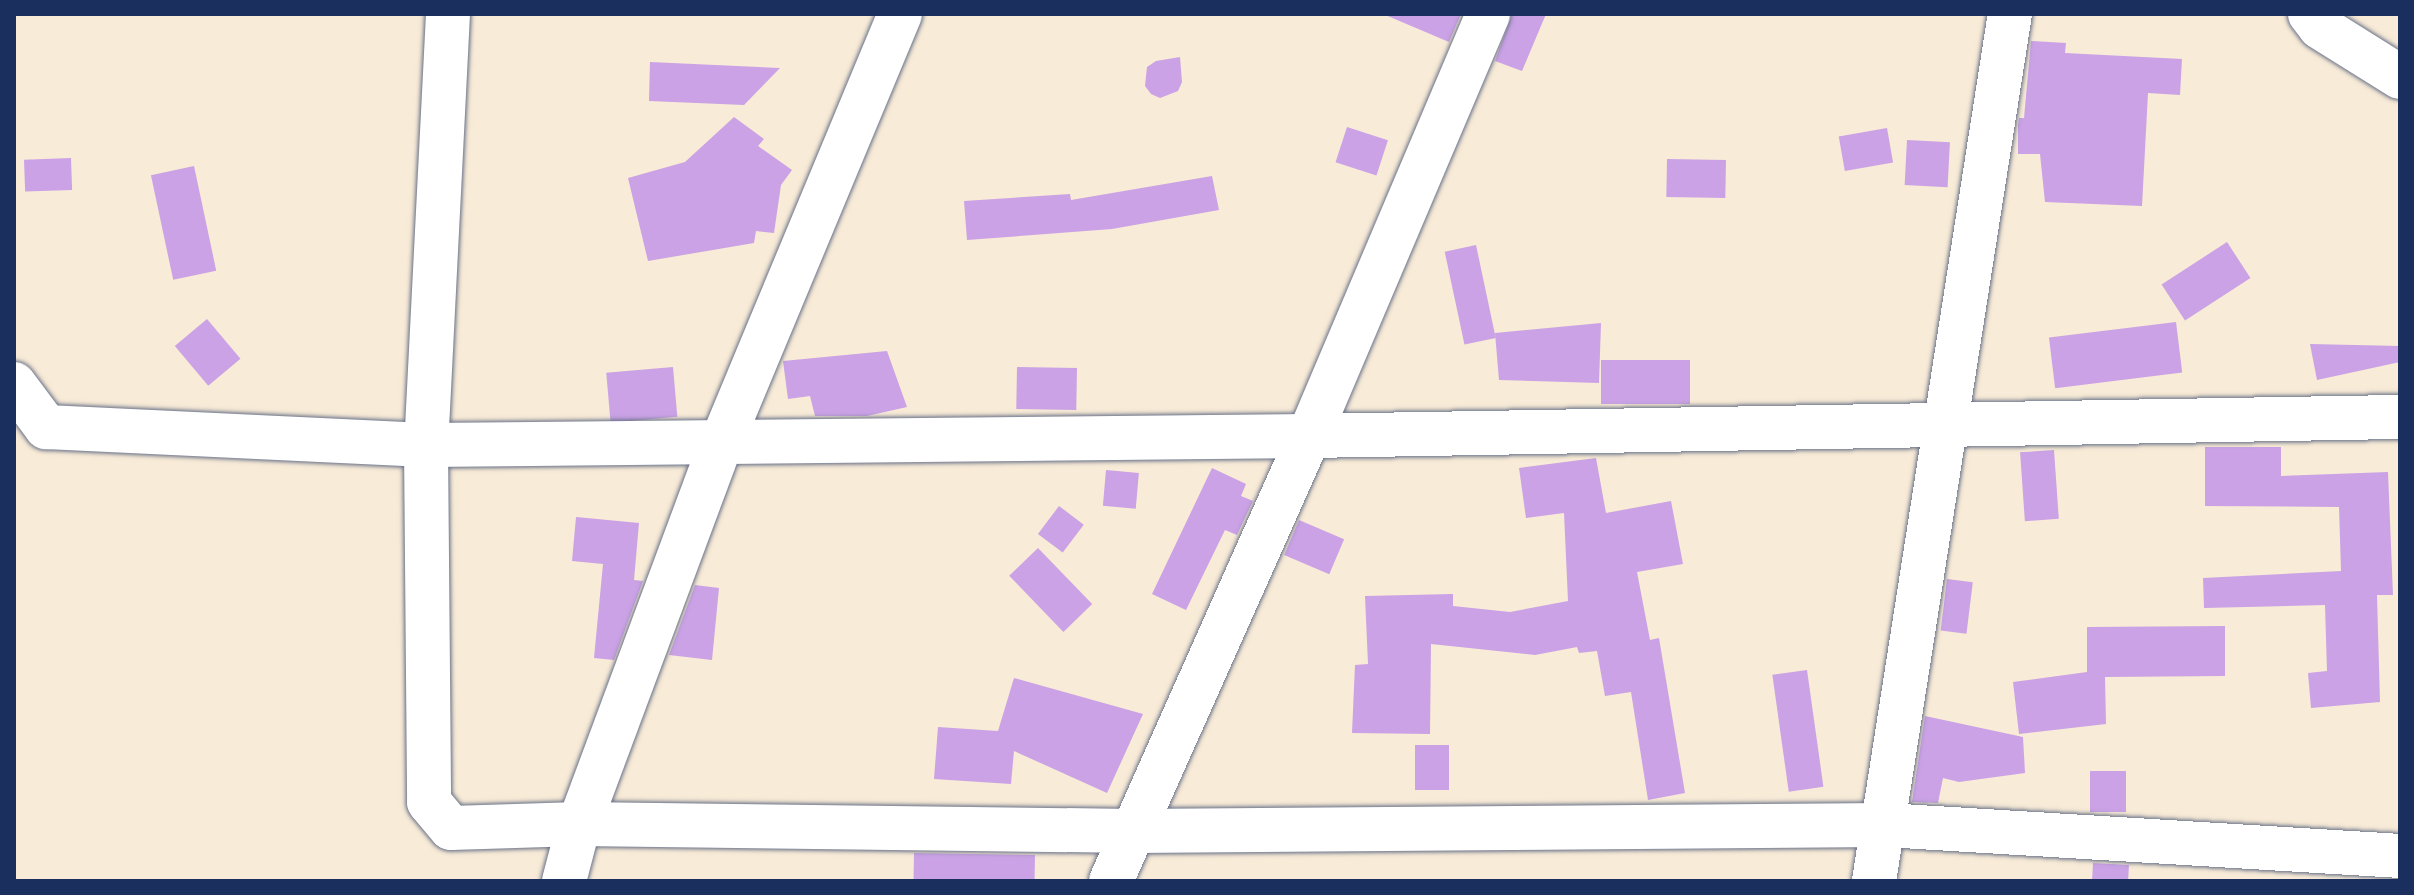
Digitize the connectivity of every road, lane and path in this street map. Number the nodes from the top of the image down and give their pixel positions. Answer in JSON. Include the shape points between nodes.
{"nodes":[{"id":1,"x":448,"y":14,"type":"edge"},
{"id":2,"x":900,"y":14,"type":"edge"},
{"id":3,"x":1488,"y":14,"type":"edge"},
{"id":4,"x":2010,"y":14,"type":"edge"},
{"id":5,"x":2310,"y":14,"type":"edge"},
{"id":6,"x":2400,"y":77,"type":"edge"},
{"id":7,"x":14,"y":384,"type":"edge"},
{"id":8,"x":2400,"y":417,"type":"edge"},
{"id":9,"x":1946,"y":424,"type":"junction"},
{"id":10,"x":1309,"y":436,"type":"junction"},
{"id":11,"x":721,"y":443,"type":"junction"},
{"id":12,"x":426,"y":445,"type":"junction"},
{"id":13,"x":579,"y":824,"type":"junction"},
{"id":14,"x":1885,"y":825,"type":"junction"},
{"id":15,"x":1133,"y":831,"type":"junction"},
{"id":16,"x":2400,"y":856,"type":"edge"},
{"id":17,"x":564,"y":881,"type":"edge"},
{"id":18,"x":1111,"y":881,"type":"edge"},
{"id":19,"x":1874,"y":881,"type":"edge"}],
"edges":[{"from":1,"to":12,"type":"street"},
{"from":2,"to":11,"type":"street"},
{"from":3,"to":10,"type":"street"},
{"from":4,"to":9,"type":"street"},
{"from":5,"to":6,"type":"street","via":[[2320,27]]},
{"from":7,"to":12,"type":"street","via":[[46,427]]},
{"from":8,"to":9,"type":"street"},
{"from":9,"to":10,"type":"street"},
{"from":9,"to":14,"type":"street"},
{"from":10,"to":11,"type":"street"},
{"from":10,"to":15,"type":"street"},
{"from":11,"to":12,"type":"street"},
{"from":11,"to":13,"type":"street"},
{"from":12,"to":13,"type":"street","via":[[429,802],[451,828]]},
{"from":13,"to":15,"type":"street"},
{"from":13,"to":17,"type":"street"},
{"from":14,"to":15,"type":"street"},
{"from":14,"to":16,"type":"street"},
{"from":14,"to":19,"type":"street"},
{"from":15,"to":18,"type":"street"}]}
